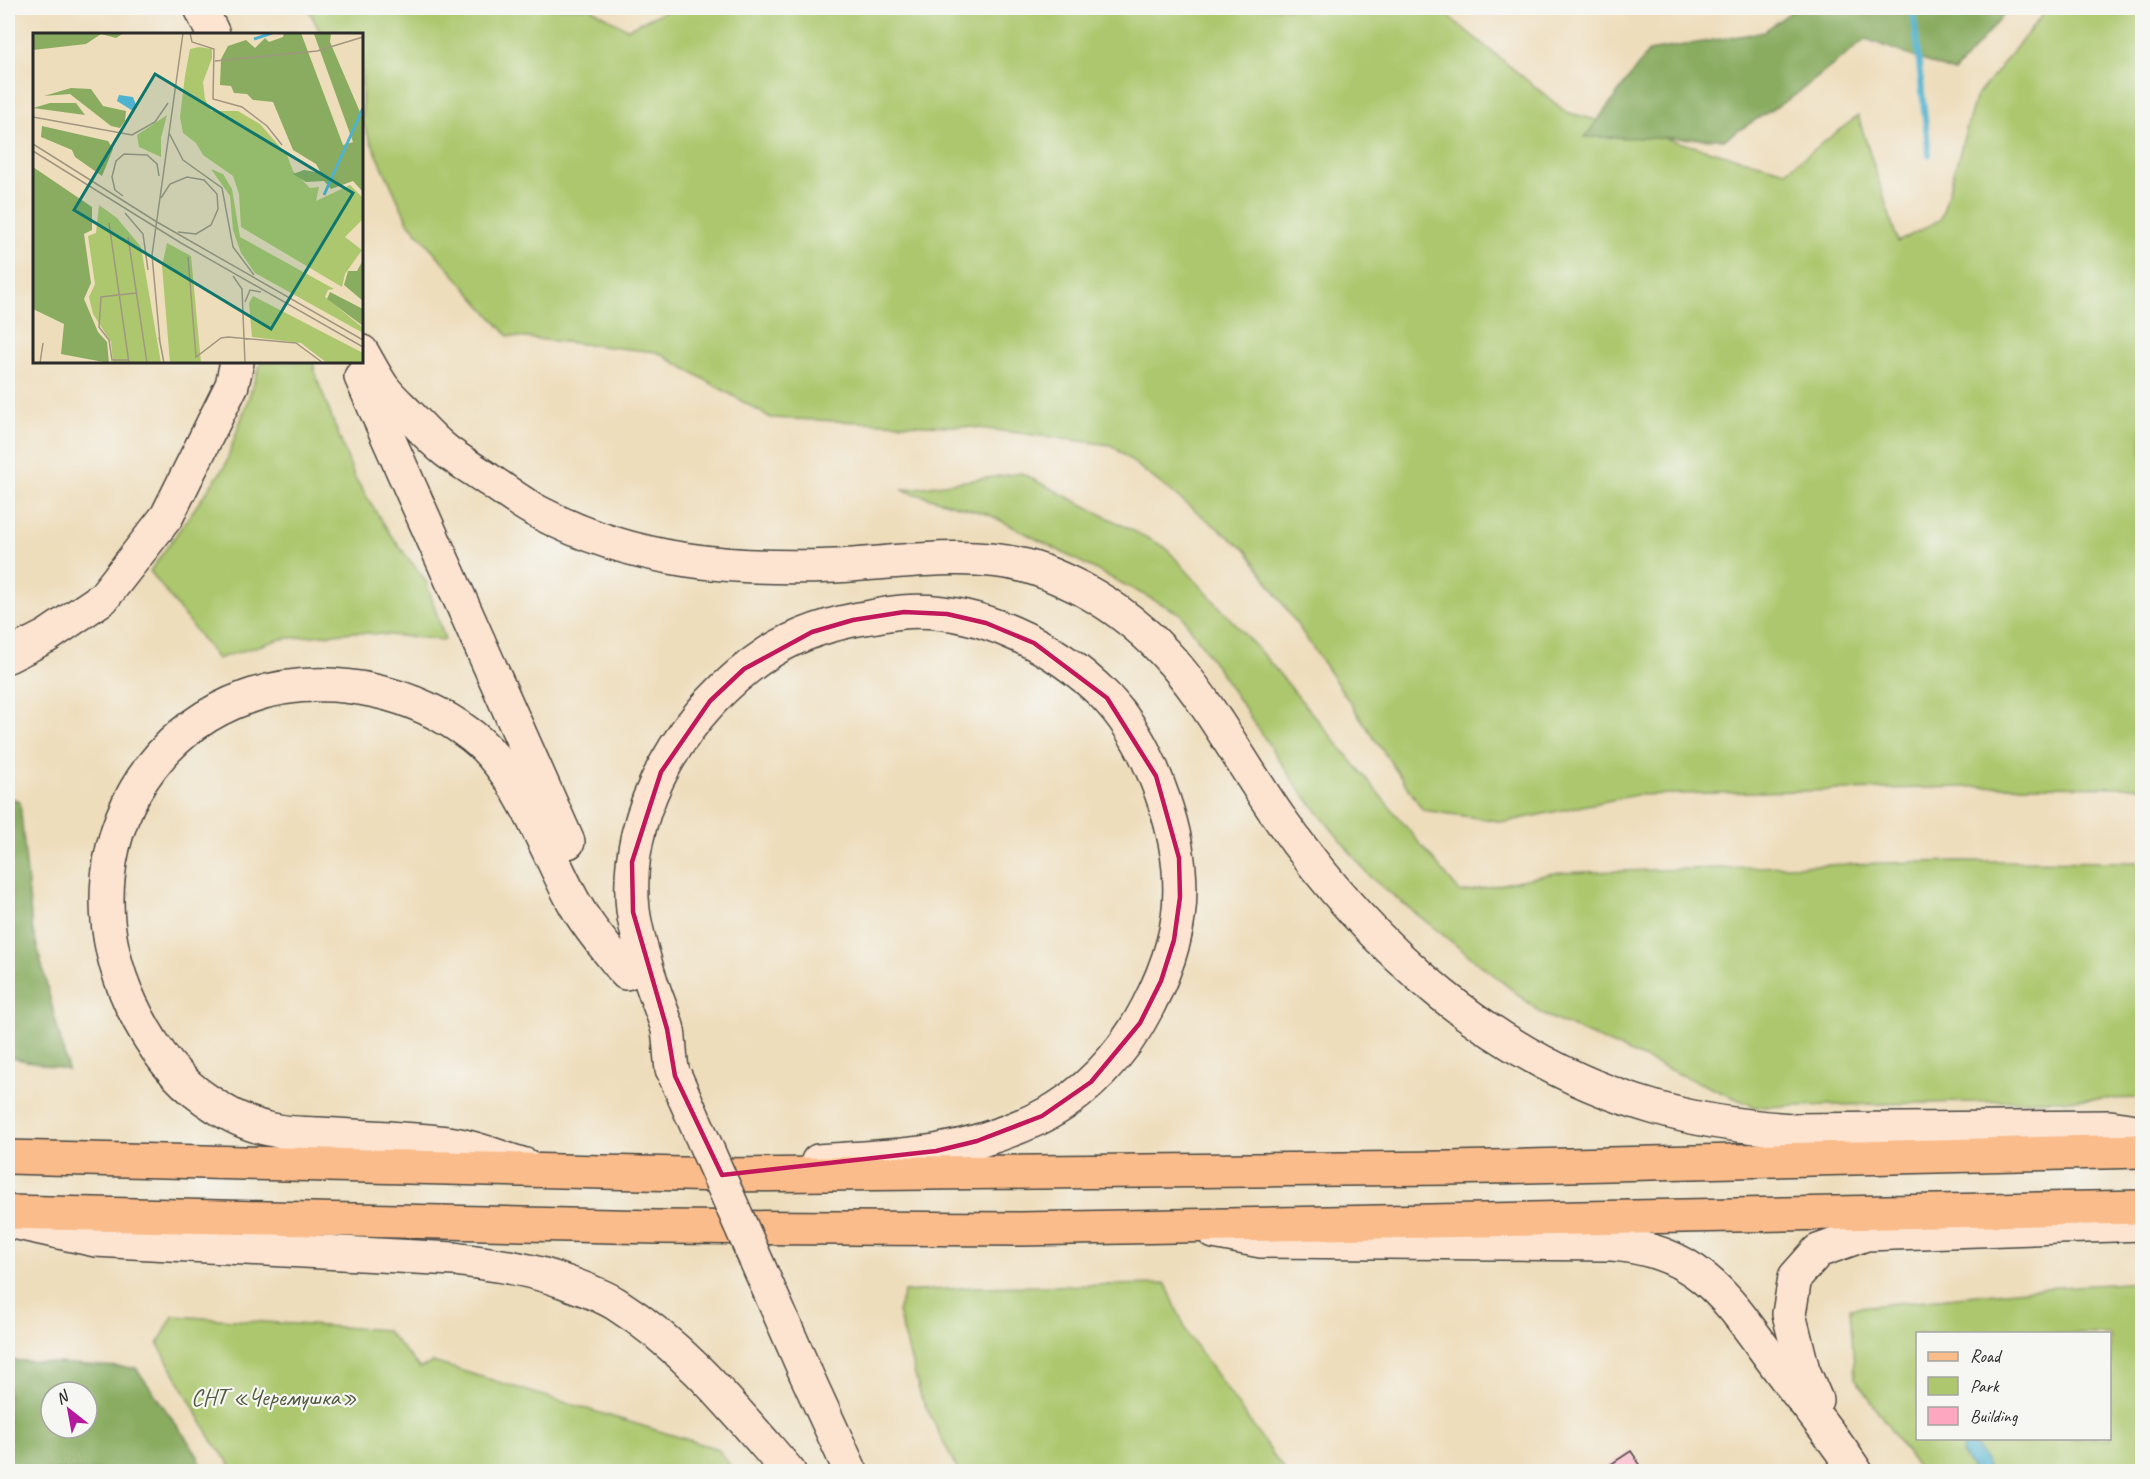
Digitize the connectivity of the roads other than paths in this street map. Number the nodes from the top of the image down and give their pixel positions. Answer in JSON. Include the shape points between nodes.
{"nodes":[{"id":1,"x":199,"y":8,"type":"edge"},
{"id":2,"x":206,"y":33,"type":"edge"},
{"id":3,"x":212,"y":33,"type":"edge"},
{"id":4,"x":363,"y":354,"type":"edge"},
{"id":5,"x":237,"y":363,"type":"edge"},
{"id":6,"x":355,"y":363,"type":"edge"},
{"id":7,"x":8,"y":656,"type":"edge"},
{"id":8,"x":626,"y":973,"type":"junction"},
{"id":9,"x":674,"y":1072,"type":"junction"},
{"id":10,"x":2142,"y":1132,"type":"edge"},
{"id":11,"x":2142,"y":1151,"type":"edge"},
{"id":12,"x":8,"y":1157,"type":"edge"},
{"id":13,"x":542,"y":1170,"type":"junction"},
{"id":14,"x":722,"y":1175,"type":"junction"},
{"id":15,"x":2142,"y":1207,"type":"edge"},
{"id":16,"x":8,"y":1212,"type":"edge"},
{"id":17,"x":8,"y":1221,"type":"edge"},
{"id":18,"x":2142,"y":1224,"type":"edge"},
{"id":19,"x":1175,"y":1225,"type":"junction"},
{"id":20,"x":1834,"y":1440,"type":"junction"},
{"id":21,"x":789,"y":1472,"type":"edge"},
{"id":22,"x":851,"y":1472,"type":"edge"},
{"id":23,"x":1856,"y":1472,"type":"edge"}],
"edges":[{"from":1,"to":2,"type":"main road"},
{"from":1,"to":3,"type":"main road"},
{"from":4,"to":10,"type":"main road","via":[[386,392],[442,449],[537,512],[590,537],[682,561],[730,565],[1008,562],[1058,578],[1096,597],[1147,634],[1196,688],[1285,825],[1319,870],[1395,954],[1454,1006],[1560,1072],[1655,1108],[1748,1127],[2110,1127]]},
{"from":5,"to":7,"type":"main road","via":[[232,385],[167,516],[153,534],[103,598],[47,636]]},
{"from":6,"to":8,"type":"main road"},
{"from":8,"to":9,"type":"main road"},
{"from":8,"to":13,"type":"main road","via":[[586,922],[524,802],[500,767],[476,739],[444,715],[415,702],[353,686],[286,687],[253,694],[222,708],[173,742],[147,772],[121,817],[106,887],[116,967],[134,1010],[158,1051],[202,1097],[234,1117],[277,1131],[451,1143]]},
{"from":9,"to":14,"type":"main road","via":[[668,1029],[653,990],[633,912],[632,862],[661,772],[684,733],[744,669],[776,648],[853,620],[904,612],[947,614],[1034,643],[1069,665],[1107,698],[1156,776],[1179,858],[1180,897],[1174,940],[1161,981],[1140,1023],[1110,1062],[1091,1082],[1042,1116],[978,1141],[936,1151],[789,1164]]},
{"from":9,"to":22,"type":"main road","bridge":true},
{"from":11,"to":14,"type":"main road","via":[[1462,1168]]},
{"from":12,"to":13,"type":"main road"},
{"from":13,"to":14,"type":"main road"},
{"from":15,"to":19,"type":"main road"},
{"from":16,"to":19,"type":"main road","via":[[669,1227],[1020,1229]]},
{"from":17,"to":21,"type":"main road","via":[[95,1240],[454,1259],[560,1280],[614,1303],[667,1340],[706,1377]]},
{"from":18,"to":20,"type":"main road","via":[[1866,1234],[1818,1251],[1795,1276],[1789,1314],[1803,1370]]},
{"from":19,"to":20,"type":"main road","via":[[1261,1241],[1612,1244],[1659,1252],[1698,1274],[1730,1301]]},
{"from":20,"to":23,"type":"main road"}]}
